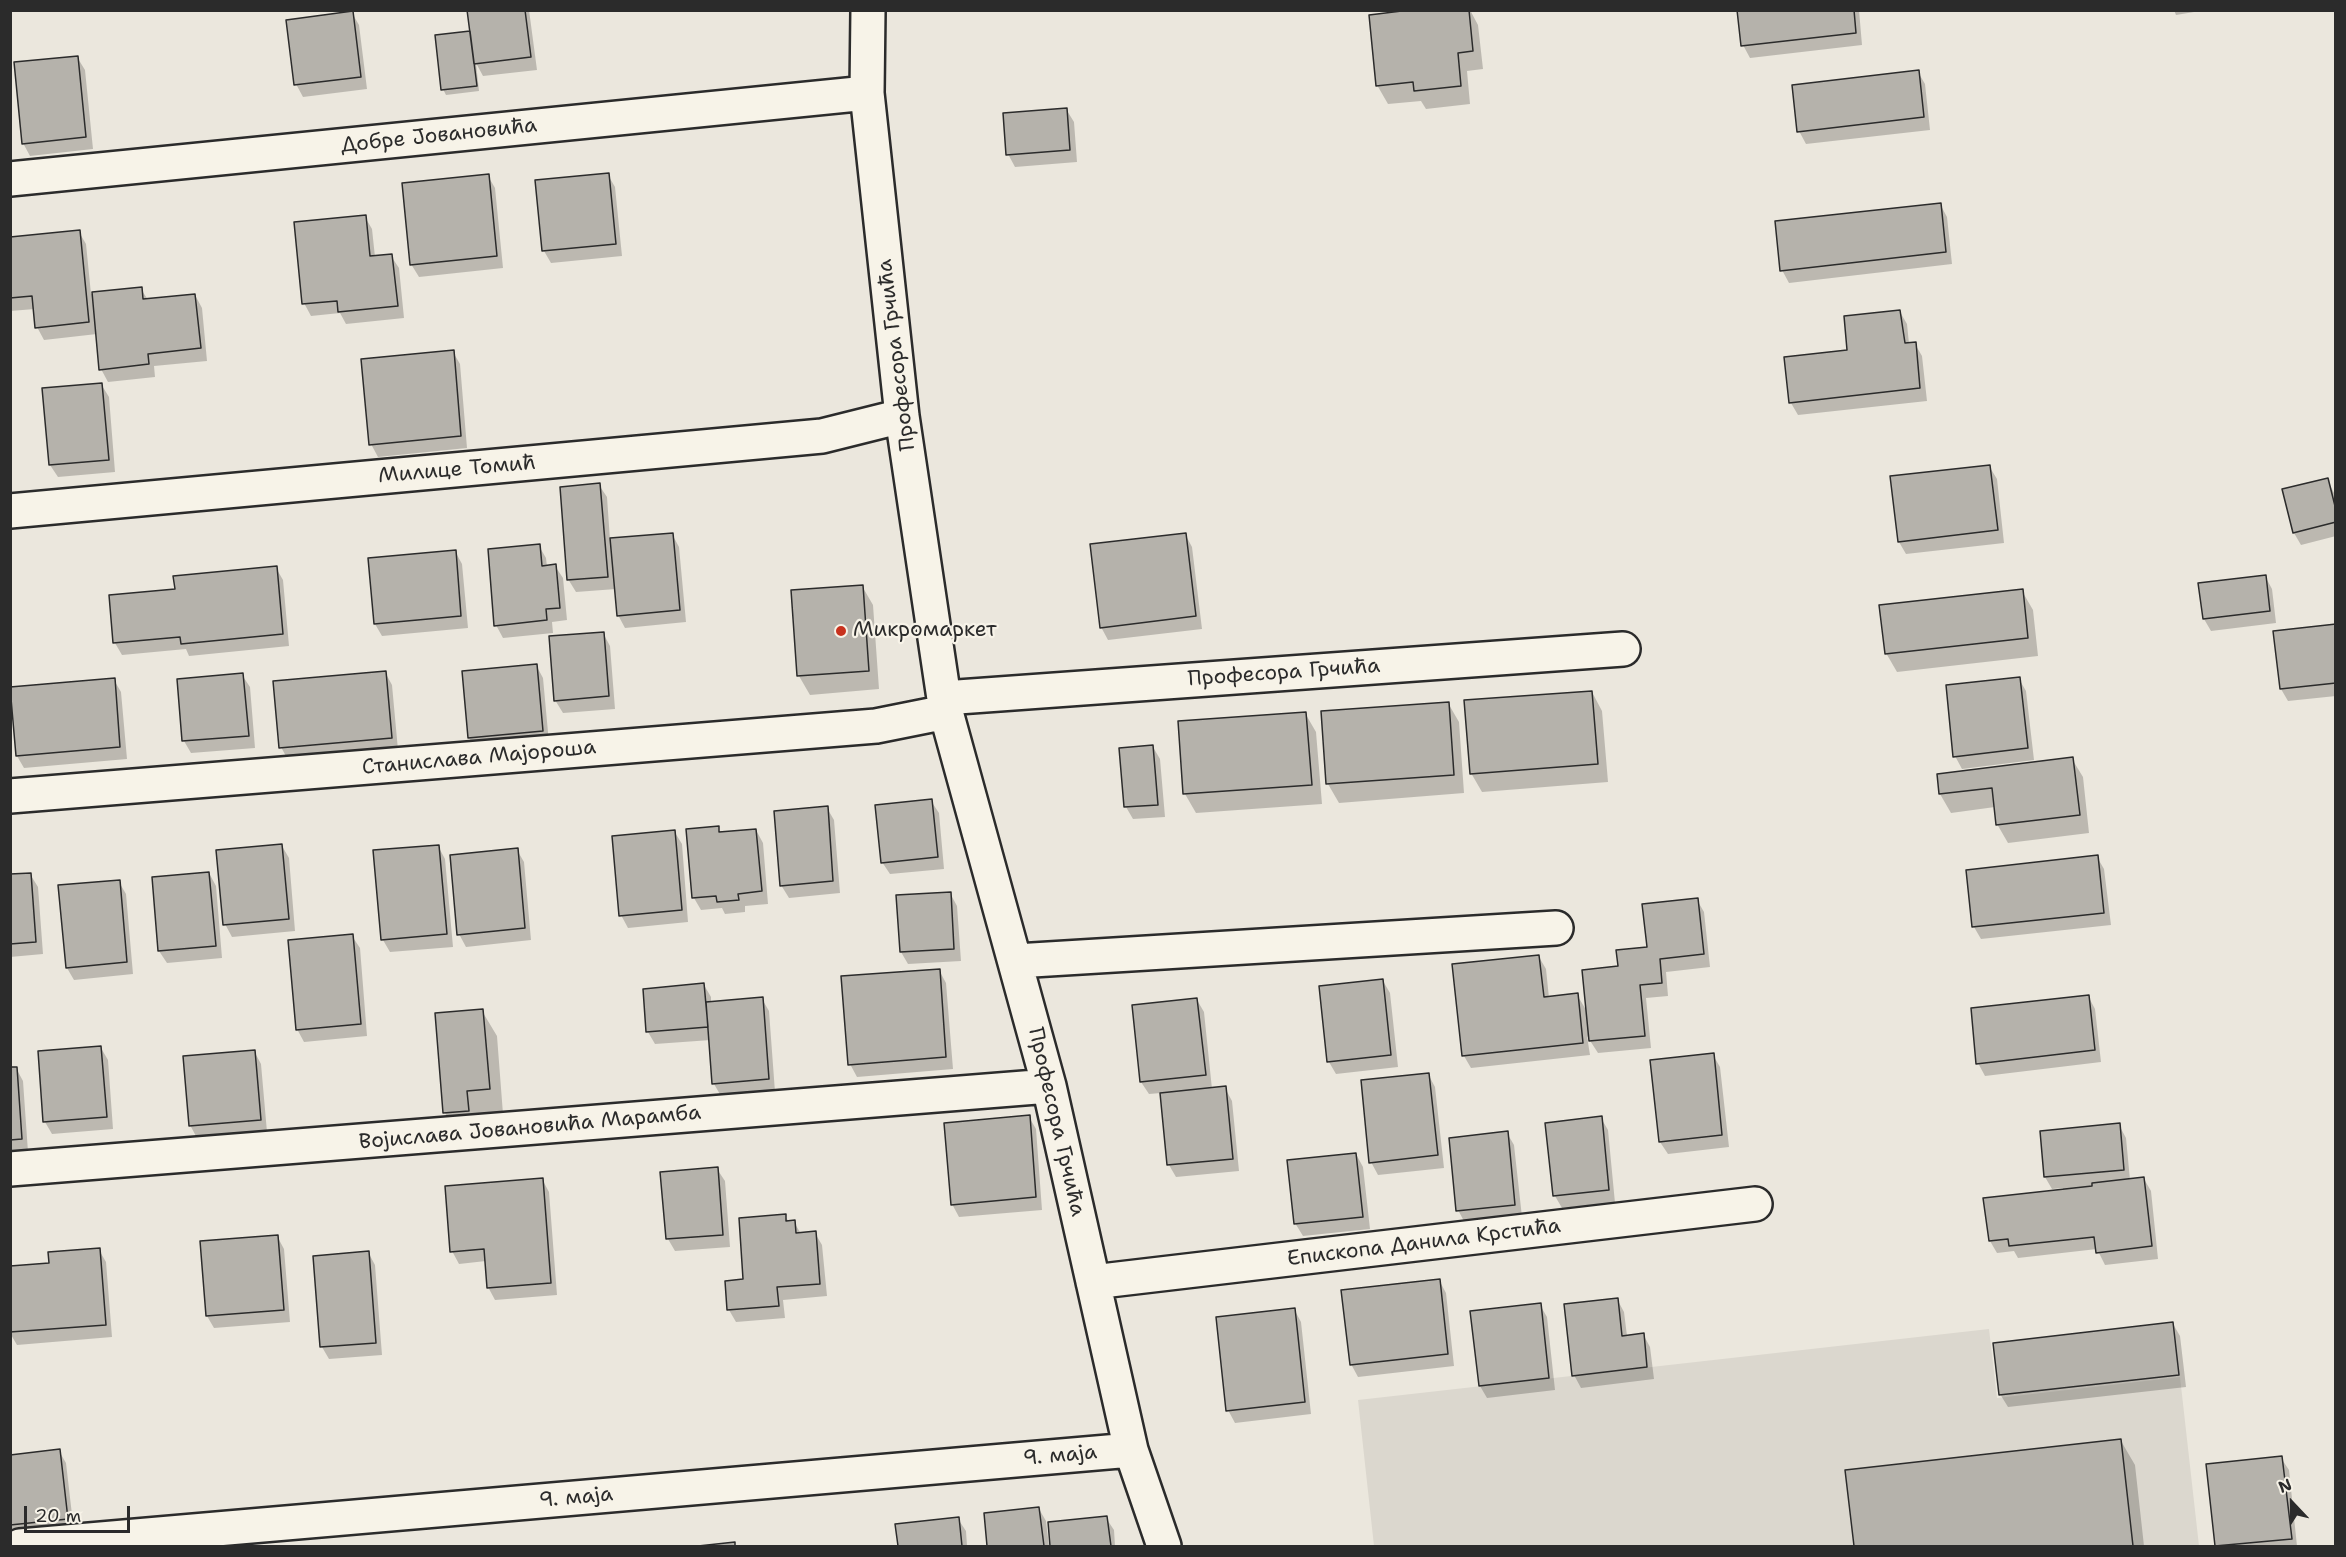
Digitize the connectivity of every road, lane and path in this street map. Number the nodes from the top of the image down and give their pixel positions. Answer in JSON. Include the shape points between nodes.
{"nodes":[{"id":1,"x":868,"y":10,"type":"edge"},
{"id":2,"x":867,"y":93,"type":"junction"},
{"id":3,"x":10,"y":180,"type":"edge"},
{"id":4,"x":902,"y":416,"type":"junction"},
{"id":5,"x":10,"y":511,"type":"edge"},
{"id":6,"x":1623,"y":649,"type":"dead end"},
{"id":7,"x":945,"y":705,"type":"junction"},
{"id":8,"x":10,"y":796,"type":"edge"},
{"id":9,"x":1556,"y":928,"type":"dead end"},
{"id":10,"x":1016,"y":961,"type":"junction"},
{"id":11,"x":1049,"y":1086,"type":"junction"},
{"id":12,"x":10,"y":1169,"type":"edge"},
{"id":13,"x":1755,"y":1204,"type":"dead end"},
{"id":14,"x":1094,"y":1282,"type":"junction"},
{"id":15,"x":1131,"y":1450,"type":"junction"},
{"id":16,"x":20,"y":1546,"type":"edge"},
{"id":17,"x":1164,"y":1546,"type":"edge"}],
"edges":[{"from":1,"to":2,"type":"street","name":"Професора Грчића"},
{"from":2,"to":3,"type":"street","name":"Добре Јовановића"},
{"from":2,"to":4,"type":"street","name":"Професора Грчића"},
{"from":4,"to":5,"type":"street","name":"Милице Томић","via":[[822,436]]},
{"from":4,"to":7,"type":"street","name":"Професора Грчића"},
{"from":6,"to":7,"type":"street","name":"Професора Грчића"},
{"from":7,"to":8,"type":"street","name":"Станислава Мајороша","via":[[876,726]]},
{"from":7,"to":10,"type":"street","name":"Професора Грчића"},
{"from":9,"to":10,"type":"street"},
{"from":10,"to":11,"type":"street","name":"Професора Грчића"},
{"from":11,"to":12,"type":"street","name":"Војислава Јовановића Марамба"},
{"from":11,"to":14,"type":"street","name":"Професора Грчића"},
{"from":13,"to":14,"type":"street","name":"Епископа Данила Крстића"},
{"from":14,"to":15,"type":"street","name":"Професора Грчића"},
{"from":15,"to":16,"type":"street","name":"9. маја"},
{"from":15,"to":17,"type":"street","name":"Професора Грчића"}]}
